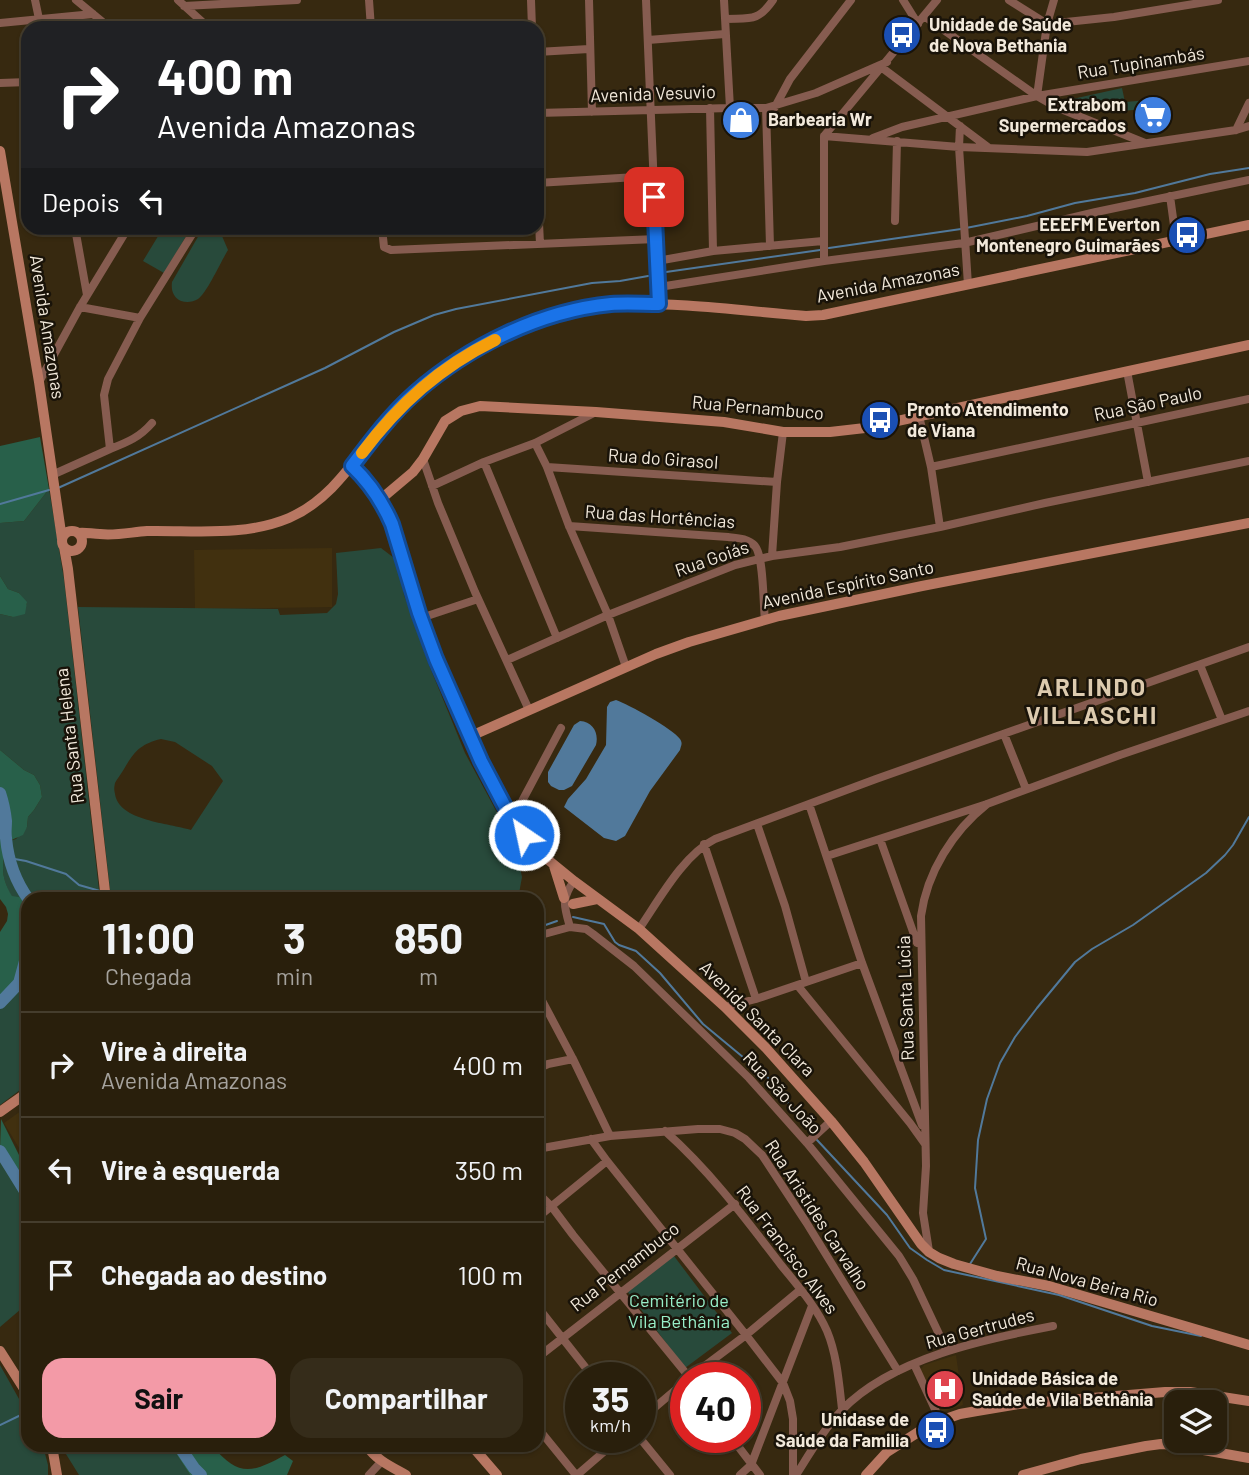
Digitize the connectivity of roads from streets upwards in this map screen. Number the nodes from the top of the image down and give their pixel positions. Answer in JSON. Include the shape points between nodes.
{"nodes":[{"id":1,"x":35,"y":0,"type":"edge"},
{"id":2,"x":76,"y":0,"type":"edge"},
{"id":3,"x":296,"y":0,"type":"edge"},
{"id":4,"x":369,"y":0,"type":"edge"},
{"id":5,"x":531,"y":0,"type":"edge"},
{"id":6,"x":589,"y":0,"type":"edge"},
{"id":7,"x":646,"y":0,"type":"edge"},
{"id":8,"x":724,"y":0,"type":"edge"},
{"id":9,"x":774,"y":0,"type":"edge"},
{"id":10,"x":851,"y":0,"type":"edge"},
{"id":11,"x":903,"y":0,"type":"edge"},
{"id":12,"x":937,"y":0,"type":"edge"},
{"id":13,"x":1009,"y":0,"type":"edge"},
{"id":14,"x":1054,"y":0,"type":"edge"},
{"id":15,"x":1218,"y":0,"type":"edge"},
{"id":16,"x":181,"y":3,"type":"edge"},
{"id":17,"x":93,"y":14,"type":"junction"},
{"id":18,"x":924,"y":16,"type":"junction"},
{"id":19,"x":38,"y":19,"type":"junction"},
{"id":20,"x":726,"y":19,"type":"junction"},
{"id":21,"x":102,"y":21,"type":"edge"},
{"id":22,"x":201,"y":21,"type":"edge"},
{"id":23,"x":370,"y":21,"type":"edge"},
{"id":24,"x":532,"y":21,"type":"edge"},
{"id":25,"x":0,"y":23,"type":"edge"},
{"id":26,"x":918,"y":24,"type":"junction"},
{"id":27,"x":1047,"y":24,"type":"junction"},
{"id":28,"x":725,"y":34,"type":"junction"},
{"id":29,"x":648,"y":40,"type":"junction"},
{"id":30,"x":589,"y":49,"type":"junction"},
{"id":31,"x":544,"y":51,"type":"edge"},
{"id":32,"x":1249,"y":61,"type":"edge"},
{"id":33,"x":884,"y":65,"type":"junction"},
{"id":34,"x":21,"y":82,"type":"edge"},
{"id":35,"x":0,"y":83,"type":"edge"},
{"id":36,"x":1067,"y":91,"type":"junction"},
{"id":37,"x":1037,"y":96,"type":"junction"},
{"id":38,"x":1249,"y":103,"type":"edge"},
{"id":39,"x":770,"y":107,"type":"junction"},
{"id":40,"x":710,"y":108,"type":"junction"},
{"id":41,"x":730,"y":108,"type":"junction"},
{"id":42,"x":1062,"y":109,"type":"junction"},
{"id":43,"x":651,"y":111,"type":"junction"},
{"id":44,"x":592,"y":112,"type":"junction"},
{"id":45,"x":544,"y":113,"type":"edge"},
{"id":46,"x":947,"y":117,"type":"junction"},
{"id":47,"x":1249,"y":126,"type":"edge"},
{"id":48,"x":960,"y":127,"type":"junction"},
{"id":49,"x":1236,"y":130,"type":"junction"},
{"id":50,"x":824,"y":136,"type":"junction"},
{"id":51,"x":870,"y":139,"type":"junction"},
{"id":52,"x":897,"y":141,"type":"junction"},
{"id":53,"x":1146,"y":143,"type":"junction"},
{"id":54,"x":959,"y":147,"type":"junction"},
{"id":55,"x":989,"y":148,"type":"junction"},
{"id":56,"x":0,"y":151,"type":"edge"},
{"id":57,"x":653,"y":176,"type":"junction"},
{"id":58,"x":1249,"y":180,"type":"edge"},
{"id":59,"x":544,"y":183,"type":"edge"},
{"id":60,"x":1170,"y":196,"type":"junction"},
{"id":61,"x":895,"y":221,"type":"dead end"},
{"id":62,"x":1249,"y":225,"type":"edge"},
{"id":63,"x":76,"y":235,"type":"edge"},
{"id":64,"x":124,"y":235,"type":"edge"},
{"id":65,"x":192,"y":235,"type":"edge"},
{"id":66,"x":383,"y":235,"type":"edge"},
{"id":67,"x":540,"y":235,"type":"edge"},
{"id":68,"x":656,"y":239,"type":"junction"},
{"id":69,"x":964,"y":240,"type":"junction"},
{"id":70,"x":1176,"y":240,"type":"junction"},
{"id":71,"x":823,"y":241,"type":"junction"},
{"id":72,"x":540,"y":244,"type":"junction"},
{"id":73,"x":770,"y":246,"type":"junction"},
{"id":74,"x":713,"y":251,"type":"junction"},
{"id":75,"x":657,"y":261,"type":"junction"},
{"id":76,"x":824,"y":261,"type":"junction"},
{"id":77,"x":968,"y":285,"type":"junction"},
{"id":78,"x":659,"y":287,"type":"junction"},
{"id":79,"x":87,"y":295,"type":"junction"},
{"id":80,"x":659,"y":304,"type":"junction"},
{"id":81,"x":80,"y":307,"type":"junction"},
{"id":82,"x":140,"y":318,"type":"junction"},
{"id":83,"x":1248,"y":346,"type":"edge"},
{"id":84,"x":1127,"y":371,"type":"junction"},
{"id":85,"x":39,"y":382,"type":"junction"},
{"id":86,"x":1249,"y":399,"type":"edge"},
{"id":87,"x":596,"y":412,"type":"junction"},
{"id":88,"x":919,"y":416,"type":"junction"},
{"id":89,"x":152,"y":423,"type":"dead end"},
{"id":90,"x":1137,"y":423,"type":"junction"},
{"id":91,"x":783,"y":432,"type":"junction"},
{"id":92,"x":535,"y":443,"type":"junction"},
{"id":93,"x":110,"y":449,"type":"junction"},
{"id":94,"x":423,"y":459,"type":"junction"},
{"id":95,"x":1249,"y":461,"type":"edge"},
{"id":96,"x":484,"y":462,"type":"junction"},
{"id":97,"x":352,"y":466,"type":"junction"},
{"id":98,"x":547,"y":467,"type":"junction"},
{"id":99,"x":931,"y":467,"type":"junction"},
{"id":100,"x":52,"y":475,"type":"junction"},
{"id":101,"x":777,"y":482,"type":"junction"},
{"id":102,"x":1148,"y":482,"type":"junction"},
{"id":103,"x":432,"y":486,"type":"junction"},
{"id":104,"x":381,"y":499,"type":"junction"},
{"id":105,"x":58,"y":508,"type":"junction"},
{"id":106,"x":1249,"y":523,"type":"edge"},
{"id":107,"x":569,"y":526,"type":"junction"},
{"id":108,"x":940,"y":527,"type":"junction"},
{"id":109,"x":76,"y":532,"type":"junction"},
{"id":110,"x":101,"y":535,"type":"junction"},
{"id":111,"x":71,"y":545,"type":"junction"},
{"id":112,"x":772,"y":556,"type":"junction"},
{"id":113,"x":760,"y":559,"type":"junction"},
{"id":114,"x":478,"y":599,"type":"junction"},
{"id":115,"x":608,"y":615,"type":"junction"},
{"id":116,"x":421,"y":618,"type":"junction"},
{"id":117,"x":765,"y":620,"type":"junction"},
{"id":118,"x":557,"y":638,"type":"junction"},
{"id":119,"x":1249,"y":647,"type":"edge"},
{"id":120,"x":507,"y":660,"type":"junction"},
{"id":121,"x":1200,"y":665,"type":"junction"},
{"id":122,"x":626,"y":667,"type":"junction"},
{"id":123,"x":529,"y":710,"type":"junction"},
{"id":124,"x":1249,"y":711,"type":"edge"},
{"id":125,"x":1236,"y":716,"type":"junction"},
{"id":126,"x":1249,"y":718,"type":"edge"},
{"id":127,"x":1222,"y":720,"type":"junction"},
{"id":128,"x":561,"y":727,"type":"dead end"},
{"id":129,"x":1004,"y":734,"type":"junction"},
{"id":130,"x":471,"y":736,"type":"junction"},
{"id":131,"x":1026,"y":789,"type":"junction"},
{"id":132,"x":809,"y":804,"type":"junction"},
{"id":133,"x":988,"y":804,"type":"junction"},
{"id":134,"x":512,"y":820,"type":"junction"},
{"id":135,"x":757,"y":824,"type":"junction"},
{"id":136,"x":880,"y":839,"type":"junction"},
{"id":137,"x":704,"y":844,"type":"junction"},
{"id":138,"x":827,"y":856,"type":"junction"},
{"id":139,"x":553,"y":863,"type":"junction"},
{"id":140,"x":574,"y":881,"type":"junction"},
{"id":141,"x":584,"y":889,"type":"junction"},
{"id":142,"x":105,"y":892,"type":"edge"},
{"id":143,"x":597,"y":899,"type":"junction"},
{"id":144,"x":568,"y":904,"type":"junction"},
{"id":145,"x":570,"y":927,"type":"junction"},
{"id":146,"x":639,"y":929,"type":"junction"},
{"id":147,"x":544,"y":933,"type":"edge"},
{"id":148,"x":921,"y":953,"type":"junction"},
{"id":149,"x":862,"y":963,"type":"junction"},
{"id":150,"x":802,"y":984,"type":"junction"},
{"id":151,"x":755,"y":999,"type":"junction"},
{"id":152,"x":544,"y":1004,"type":"edge"},
{"id":153,"x":725,"y":1007,"type":"junction"},
{"id":154,"x":573,"y":1059,"type":"junction"},
{"id":155,"x":544,"y":1066,"type":"edge"},
{"id":156,"x":21,"y":1097,"type":"edge"},
{"id":157,"x":925,"y":1099,"type":"junction"},
{"id":158,"x":914,"y":1101,"type":"junction"},
{"id":159,"x":897,"y":1108,"type":"junction"},
{"id":160,"x":0,"y":1112,"type":"edge"},
{"id":161,"x":831,"y":1121,"type":"junction"},
{"id":162,"x":665,"y":1131,"type":"junction"},
{"id":163,"x":925,"y":1131,"type":"junction"},
{"id":164,"x":610,"y":1136,"type":"junction"},
{"id":165,"x":592,"y":1139,"type":"junction"},
{"id":166,"x":807,"y":1143,"type":"junction"},
{"id":167,"x":925,"y":1144,"type":"junction"},
{"id":168,"x":544,"y":1148,"type":"edge"},
{"id":169,"x":607,"y":1161,"type":"junction"},
{"id":170,"x":544,"y":1199,"type":"edge"},
{"id":171,"x":735,"y":1204,"type":"junction"},
{"id":172,"x":552,"y":1207,"type":"junction"},
{"id":173,"x":544,"y":1213,"type":"edge"},
{"id":174,"x":923,"y":1213,"type":"junction"},
{"id":175,"x":906,"y":1223,"type":"junction"},
{"id":176,"x":925,"y":1248,"type":"junction"},
{"id":177,"x":678,"y":1249,"type":"junction"},
{"id":178,"x":800,"y":1290,"type":"junction"},
{"id":179,"x":621,"y":1294,"type":"junction"},
{"id":180,"x":812,"y":1306,"type":"junction"},
{"id":181,"x":544,"y":1315,"type":"edge"},
{"id":182,"x":1053,"y":1326,"type":"dead end"},
{"id":183,"x":746,"y":1335,"type":"junction"},
{"id":184,"x":563,"y":1338,"type":"junction"},
{"id":185,"x":1249,"y":1345,"type":"edge"},
{"id":186,"x":0,"y":1350,"type":"edge"},
{"id":187,"x":947,"y":1351,"type":"junction"},
{"id":188,"x":544,"y":1353,"type":"edge"},
{"id":189,"x":581,"y":1362,"type":"edge"},
{"id":190,"x":675,"y":1362,"type":"edge"},
{"id":191,"x":710,"y":1362,"type":"edge"},
{"id":192,"x":914,"y":1364,"type":"junction"},
{"id":193,"x":898,"y":1371,"type":"junction"},
{"id":194,"x":783,"y":1383,"type":"junction"},
{"id":195,"x":21,"y":1384,"type":"edge"},
{"id":196,"x":670,"y":1394,"type":"edge"},
{"id":197,"x":1249,"y":1401,"type":"edge"},
{"id":198,"x":656,"y":1406,"type":"edge"},
{"id":199,"x":842,"y":1409,"type":"junction"},
{"id":200,"x":940,"y":1420,"type":"junction"},
{"id":201,"x":544,"y":1436,"type":"edge"},
{"id":202,"x":53,"y":1452,"type":"edge"},
{"id":203,"x":375,"y":1452,"type":"edge"},
{"id":204,"x":378,"y":1452,"type":"edge"},
{"id":205,"x":477,"y":1452,"type":"edge"},
{"id":206,"x":602,"y":1453,"type":"edge"},
{"id":207,"x":652,"y":1453,"type":"edge"},
{"id":208,"x":742,"y":1453,"type":"edge"},
{"id":209,"x":1249,"y":1458,"type":"edge"},
{"id":210,"x":751,"y":1465,"type":"junction"},
{"id":211,"x":57,"y":1475,"type":"edge"},
{"id":212,"x":369,"y":1475,"type":"edge"},
{"id":213,"x":406,"y":1475,"type":"edge"},
{"id":214,"x":497,"y":1475,"type":"edge"},
{"id":215,"x":576,"y":1475,"type":"edge"},
{"id":216,"x":670,"y":1475,"type":"edge"},
{"id":217,"x":740,"y":1475,"type":"edge"},
{"id":218,"x":760,"y":1475,"type":"edge"},
{"id":219,"x":795,"y":1475,"type":"edge"},
{"id":220,"x":866,"y":1475,"type":"edge"},
{"id":221,"x":1023,"y":1475,"type":"edge"}],
"edges":[{"from":1,"to":19,"type":"street"},
{"from":2,"to":17,"type":"street"},
{"from":3,"to":16,"type":"street"},
{"from":4,"to":23,"type":"street"},
{"from":5,"to":24,"type":"street"},
{"from":6,"to":30,"type":"street"},
{"from":7,"to":29,"type":"street"},
{"from":8,"to":20,"type":"street"},
{"from":9,"to":20,"type":"street","via":[[758,16]]},
{"from":10,"to":39,"type":"street"},
{"from":11,"to":26,"type":"street"},
{"from":12,"to":18,"type":"street"},
{"from":13,"to":27,"type":"street"},
{"from":14,"to":27,"type":"street"},
{"from":15,"to":27,"type":"street"},
{"from":16,"to":22,"type":"street"},
{"from":17,"to":19,"type":"street"},
{"from":17,"to":21,"type":"street"},
{"from":18,"to":26,"type":"street"},
{"from":18,"to":37,"type":"street"},
{"from":19,"to":25,"type":"street"},
{"from":20,"to":28,"type":"street"},
{"from":26,"to":33,"type":"street"},
{"from":27,"to":37,"type":"street"},
{"from":28,"to":29,"type":"street"},
{"from":28,"to":41,"type":"street"},
{"from":29,"to":43,"type":"street"},
{"from":30,"to":31,"type":"street"},
{"from":30,"to":44,"type":"street"},
{"from":32,"to":36,"type":"street","name":"Rua Tupinambás"},
{"from":33,"to":39,"type":"street","name":"Avenida Vesuvio"},
{"from":33,"to":46,"type":"street"},
{"from":33,"to":50,"type":"street"},
{"from":34,"to":35,"type":"street"},
{"from":36,"to":37,"type":"street","name":"Rua Tupinambás"},
{"from":36,"to":42,"type":"street","via":[[1058,99]]},
{"from":37,"to":42,"type":"street"},
{"from":37,"to":46,"type":"street","name":"Rua Tupinambás"},
{"from":38,"to":49,"type":"street"},
{"from":39,"to":41,"type":"street","name":"Avenida Vesuvio"},
{"from":39,"to":73,"type":"street"},
{"from":40,"to":41,"type":"street","name":"Avenida Vesuvio"},
{"from":40,"to":43,"type":"street","name":"Avenida Vesuvio"},
{"from":40,"to":74,"type":"street"},
{"from":42,"to":53,"type":"street"},
{"from":43,"to":44,"type":"street","name":"Avenida Vesuvio"},
{"from":43,"to":57,"type":"street"},
{"from":44,"to":45,"type":"street","name":"Avenida Vesuvio"},
{"from":46,"to":48,"type":"street"},
{"from":46,"to":51,"type":"street","name":"Rua Tupinambás"},
{"from":47,"to":49,"type":"street"},
{"from":48,"to":54,"type":"street"},
{"from":48,"to":55,"type":"street"},
{"from":49,"to":53,"type":"street"},
{"from":50,"to":51,"type":"street"},
{"from":50,"to":71,"type":"street"},
{"from":51,"to":52,"type":"street"},
{"from":52,"to":54,"type":"street"},
{"from":52,"to":61,"type":"street"},
{"from":53,"to":55,"type":"street","via":[[1087,152]]},
{"from":54,"to":55,"type":"street"},
{"from":54,"to":69,"type":"street"},
{"from":56,"to":85,"type":"street","name":"Avenida Amazonas"},
{"from":57,"to":59,"type":"street"},
{"from":57,"to":68,"type":"street"},
{"from":58,"to":60,"type":"street"},
{"from":60,"to":69,"type":"street"},
{"from":60,"to":70,"type":"street"},
{"from":62,"to":70,"type":"street","name":"Avenida Amazonas"},
{"from":63,"to":79,"type":"street"},
{"from":64,"to":79,"type":"street"},
{"from":65,"to":82,"type":"street"},
{"from":66,"to":72,"type":"street","via":[[384,247],[391,250]]},
{"from":67,"to":72,"type":"street"},
{"from":68,"to":72,"type":"street"},
{"from":68,"to":75,"type":"street"},
{"from":69,"to":76,"type":"street"},
{"from":69,"to":77,"type":"street"},
{"from":70,"to":77,"type":"street","name":"Avenida Amazonas"},
{"from":71,"to":73,"type":"street"},
{"from":71,"to":76,"type":"street"},
{"from":73,"to":74,"type":"street"},
{"from":74,"to":75,"type":"street"},
{"from":75,"to":78,"type":"street"},
{"from":76,"to":78,"type":"street"},
{"from":77,"to":80,"type":"street","name":"Avenida Amazonas","via":[[807,316]]},
{"from":78,"to":80,"type":"street"},
{"from":79,"to":81,"type":"street"},
{"from":80,"to":97,"type":"street","name":"Avenida Amazonas","via":[[586,307],[537,321],[487,344],[413,394]]},
{"from":81,"to":82,"type":"street"},
{"from":81,"to":85,"type":"street"},
{"from":82,"to":93,"type":"street","via":[[104,395]]},
{"from":83,"to":84,"type":"street","name":"Rua Pernambuco"},
{"from":84,"to":88,"type":"street","name":"Rua Pernambuco"},
{"from":84,"to":90,"type":"street"},
{"from":85,"to":100,"type":"street","name":"Avenida Amazonas"},
{"from":86,"to":90,"type":"street","name":"Rua São Paulo"},
{"from":87,"to":91,"type":"street","name":"Rua Pernambuco","via":[[724,422]]},
{"from":87,"to":92,"type":"street"},
{"from":87,"to":94,"type":"street","name":"Rua Pernambuco","via":[[471,408],[445,421]]},
{"from":88,"to":91,"type":"street","name":"Rua Pernambuco","via":[[848,431]]},
{"from":88,"to":99,"type":"street"},
{"from":89,"to":93,"type":"street","via":[[136,438]]},
{"from":90,"to":99,"type":"street","name":"Rua São Paulo"},
{"from":90,"to":102,"type":"street"},
{"from":91,"to":101,"type":"street"},
{"from":92,"to":96,"type":"street"},
{"from":92,"to":98,"type":"street"},
{"from":93,"to":100,"type":"street"},
{"from":94,"to":103,"type":"street"},
{"from":94,"to":104,"type":"street","name":"Rua Pernambuco"},
{"from":95,"to":102,"type":"street","name":"Rua Goiás"},
{"from":96,"to":103,"type":"street"},
{"from":96,"to":118,"type":"street"},
{"from":97,"to":104,"type":"street","name":"Avenida Santa Clara"},
{"from":97,"to":110,"type":"street","name":"Avenida Amazonas","via":[[316,503],[268,525]]},
{"from":98,"to":101,"type":"street","name":"Rua do Girasol"},
{"from":98,"to":107,"type":"street"},
{"from":99,"to":108,"type":"street"},
{"from":100,"to":105,"type":"street","name":"Avenida Amazonas"},
{"from":101,"to":112,"type":"street"},
{"from":102,"to":108,"type":"street","name":"Rua Goiás"},
{"from":103,"to":114,"type":"street"},
{"from":104,"to":116,"type":"street","name":"Avenida Santa Clara"},
{"from":105,"to":109,"type":"street","name":"Avenida Amazonas"},
{"from":105,"to":111,"type":"street","name":"Avenida Amazonas"},
{"from":106,"to":117,"type":"street","name":"Avenida Espírito Santo"},
{"from":107,"to":113,"type":"street","name":"Rua das Hortências","via":[[745,540],[755,546]]},
{"from":107,"to":115,"type":"street"},
{"from":108,"to":112,"type":"street","name":"Rua Goiás"},
{"from":109,"to":110,"type":"street","name":"Avenida Amazonas"},
{"from":109,"to":111,"type":"street","via":[[82,538]]},
{"from":109,"to":111,"type":"street","via":[[67,532]]},
{"from":110,"to":111,"type":"street","name":"Avenida Amazonas"},
{"from":111,"to":142,"type":"street","name":"Rua Santa Helena","via":[[68,569]]},
{"from":112,"to":113,"type":"street","name":"Rua Goiás"},
{"from":113,"to":115,"type":"street","name":"Rua Goiás"},
{"from":113,"to":117,"type":"street"},
{"from":114,"to":116,"type":"street"},
{"from":114,"to":120,"type":"street"},
{"from":115,"to":118,"type":"street","name":"Rua Goiás"},
{"from":115,"to":122,"type":"street"},
{"from":116,"to":130,"type":"street","name":"Avenida Santa Clara"},
{"from":117,"to":122,"type":"street","name":"Avenida Espírito Santo","via":[[689,642]]},
{"from":118,"to":120,"type":"street","name":"Rua Goiás"},
{"from":119,"to":121,"type":"street"},
{"from":120,"to":123,"type":"street"},
{"from":121,"to":127,"type":"street"},
{"from":121,"to":129,"type":"street"},
{"from":122,"to":123,"type":"street","name":"Avenida Espírito Santo"},
{"from":123,"to":130,"type":"street","name":"Avenida Espírito Santo"},
{"from":124,"to":125,"type":"street"},
{"from":125,"to":126,"type":"street"},
{"from":125,"to":127,"type":"street"},
{"from":127,"to":131,"type":"street"},
{"from":128,"to":134,"type":"street"},
{"from":129,"to":131,"type":"street"},
{"from":129,"to":132,"type":"street"},
{"from":130,"to":134,"type":"street","name":"Avenida Santa Clara"},
{"from":131,"to":133,"type":"street"},
{"from":132,"to":135,"type":"street"},
{"from":132,"to":138,"type":"street"},
{"from":133,"to":136,"type":"street"},
{"from":133,"to":148,"type":"street","name":"Rua Santa Lúcia","via":[[956,835],[928,884],[920,916]]},
{"from":134,"to":139,"type":"street","name":"Avenida Santa Clara"},
{"from":135,"to":137,"type":"street"},
{"from":135,"to":150,"type":"street","via":[[785,906]]},
{"from":136,"to":138,"type":"street"},
{"from":136,"to":148,"type":"street"},
{"from":137,"to":146,"type":"street","via":[[682,866]]},
{"from":137,"to":151,"type":"street"},
{"from":138,"to":149,"type":"street"},
{"from":139,"to":140,"type":"street","name":"Avenida Santa Clara"},
{"from":139,"to":144,"type":"street"},
{"from":140,"to":141,"type":"street","name":"Avenida Santa Clara"},
{"from":140,"to":144,"type":"street"},
{"from":141,"to":143,"type":"street","name":"Avenida Santa Clara"},
{"from":141,"to":144,"type":"street"},
{"from":143,"to":144,"type":"street"},
{"from":143,"to":146,"type":"street","name":"Avenida Santa Clara"},
{"from":144,"to":145,"type":"street"},
{"from":145,"to":147,"type":"street"},
{"from":145,"to":166,"type":"street","name":"Rua São João","via":[[586,929],[634,966],[749,1078]]},
{"from":146,"to":153,"type":"street","name":"Avenida Santa Clara"},
{"from":148,"to":157,"type":"street","name":"Rua Santa Lúcia"},
{"from":149,"to":150,"type":"street"},
{"from":149,"to":158,"type":"street"},
{"from":150,"to":151,"type":"street"},
{"from":150,"to":159,"type":"street"},
{"from":151,"to":153,"type":"street"},
{"from":152,"to":154,"type":"street"},
{"from":153,"to":161,"type":"street","name":"Avenida Santa Clara"},
{"from":154,"to":155,"type":"street"},
{"from":154,"to":164,"type":"street"},
{"from":156,"to":160,"type":"street"},
{"from":157,"to":158,"type":"street"},
{"from":157,"to":163,"type":"street","name":"Rua Santa Lúcia"},
{"from":158,"to":159,"type":"street"},
{"from":158,"to":163,"type":"street"},
{"from":159,"to":167,"type":"street"},
{"from":161,"to":166,"type":"street"},
{"from":161,"to":175,"type":"street","name":"Avenida Santa Clara"},
{"from":162,"to":164,"type":"street","name":"Rua Aristides Carvalho"},
{"from":162,"to":171,"type":"street","name":"Rua Francisco Alves"},
{"from":162,"to":193,"type":"street","name":"Rua Aristides Carvalho","via":[[720,1129],[754,1146]]},
{"from":163,"to":167,"type":"street","name":"Rua Santa Lúcia"},
{"from":164,"to":165,"type":"street","name":"Rua Aristides Carvalho"},
{"from":165,"to":168,"type":"street","name":"Rua Aristides Carvalho"},
{"from":165,"to":169,"type":"street"},
{"from":166,"to":187,"type":"street","name":"Rua São João","via":[[899,1256]]},
{"from":167,"to":174,"type":"street","name":"Rua Santa Lúcia"},
{"from":169,"to":172,"type":"street"},
{"from":169,"to":177,"type":"street"},
{"from":170,"to":172,"type":"street"},
{"from":171,"to":177,"type":"street","name":"Rua Pernambuco"},
{"from":171,"to":178,"type":"street","name":"Rua Francisco Alves"},
{"from":172,"to":173,"type":"street"},
{"from":172,"to":179,"type":"street"},
{"from":174,"to":175,"type":"street","via":[[918,1221]]},
{"from":174,"to":176,"type":"street","name":"Rua Santa Lúcia"},
{"from":175,"to":176,"type":"street","name":"Avenida Santa Clara"},
{"from":176,"to":185,"type":"street","name":"Rua Nova Beira Rio","via":[[954,1264],[1049,1286]]},
{"from":177,"to":179,"type":"street","name":"Rua Pernambuco"},
{"from":177,"to":183,"type":"street"},
{"from":178,"to":180,"type":"street","name":"Rua Francisco Alves"},
{"from":178,"to":183,"type":"street"},
{"from":179,"to":184,"type":"street","name":"Rua Pernambuco"},
{"from":179,"to":190,"type":"street"},
{"from":180,"to":194,"type":"street"},
{"from":180,"to":199,"type":"street","name":"Rua Francisco Alves","via":[[833,1347]]},
{"from":181,"to":184,"type":"street"},
{"from":182,"to":187,"type":"street","name":"Rua Gertrudes"},
{"from":183,"to":191,"type":"street"},
{"from":183,"to":194,"type":"street"},
{"from":184,"to":188,"type":"street","name":"Rua Pernambuco"},
{"from":184,"to":189,"type":"street"},
{"from":186,"to":195,"type":"street"},
{"from":187,"to":192,"type":"street","name":"Rua Gertrudes"},
{"from":192,"to":193,"type":"street","name":"Rua Gertrudes"},
{"from":192,"to":200,"type":"street"},
{"from":193,"to":199,"type":"street","name":"Rua Gertrudes"},
{"from":194,"to":210,"type":"street"},
{"from":194,"to":219,"type":"street","via":[[793,1419]]},
{"from":196,"to":198,"type":"street"},
{"from":197,"to":200,"type":"street","via":[[1165,1392],[1019,1404]]},
{"from":199,"to":219,"type":"street","name":"Rua Gertrudes"},
{"from":200,"to":220,"type":"street","via":[[887,1452]]},
{"from":201,"to":215,"type":"street"},
{"from":202,"to":211,"type":"street"},
{"from":203,"to":212,"type":"street"},
{"from":204,"to":213,"type":"street"},
{"from":205,"to":214,"type":"street"},
{"from":206,"to":215,"type":"street"},
{"from":207,"to":216,"type":"street"},
{"from":208,"to":210,"type":"street"},
{"from":209,"to":221,"type":"street","via":[[1161,1444]]},
{"from":210,"to":217,"type":"street"},
{"from":210,"to":218,"type":"street"}]}
